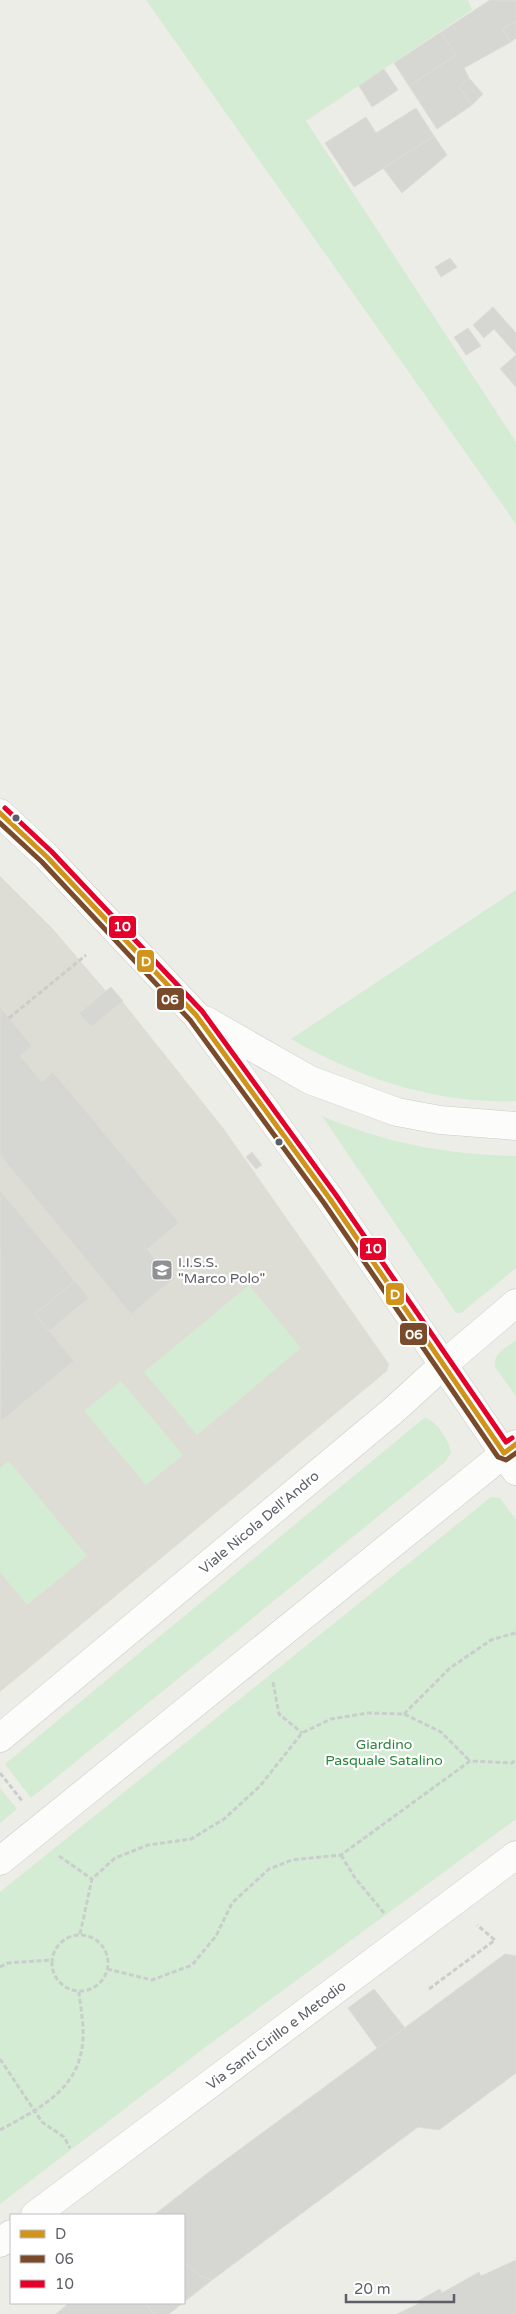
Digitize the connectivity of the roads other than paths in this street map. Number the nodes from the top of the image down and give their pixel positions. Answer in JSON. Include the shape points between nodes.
{"nodes":[{"id":1,"x":0,"y":813,"type":"edge"},
{"id":2,"x":196,"y":1015,"type":"junction"},
{"id":3,"x":516,"y":1126,"type":"edge"},
{"id":4,"x":516,"y":1303,"type":"edge"},
{"id":5,"x":443,"y":1365,"type":"junction"},
{"id":6,"x":512,"y":1456,"type":"edge"},
{"id":7,"x":0,"y":1738,"type":"edge"},
{"id":8,"x":516,"y":1854,"type":"edge"},
{"id":9,"x":0,"y":1861,"type":"edge"},
{"id":10,"x":36,"y":2214,"type":"edge"},
{"id":11,"x":10,"y":2235,"type":"edge"},
{"id":12,"x":0,"y":2243,"type":"edge"}],
"edges":[{"from":1,"to":2,"type":"street","via":[[47,857]]},
{"from":2,"to":3,"type":"street","via":[[310,1080],[397,1112],[440,1120]]},
{"from":2,"to":5,"type":"street","via":[[330,1199]]},
{"from":4,"to":5,"type":"street","name":"Viale Nicola Dell'Andro"},
{"from":5,"to":6,"type":"street"},
{"from":5,"to":7,"type":"street","name":"Viale Nicola Dell'Andro"},
{"from":6,"to":9,"type":"street"},
{"from":8,"to":10,"type":"street","name":"Via Santi Cirillo e Metodio"},
{"from":11,"to":12,"type":"street"}]}
